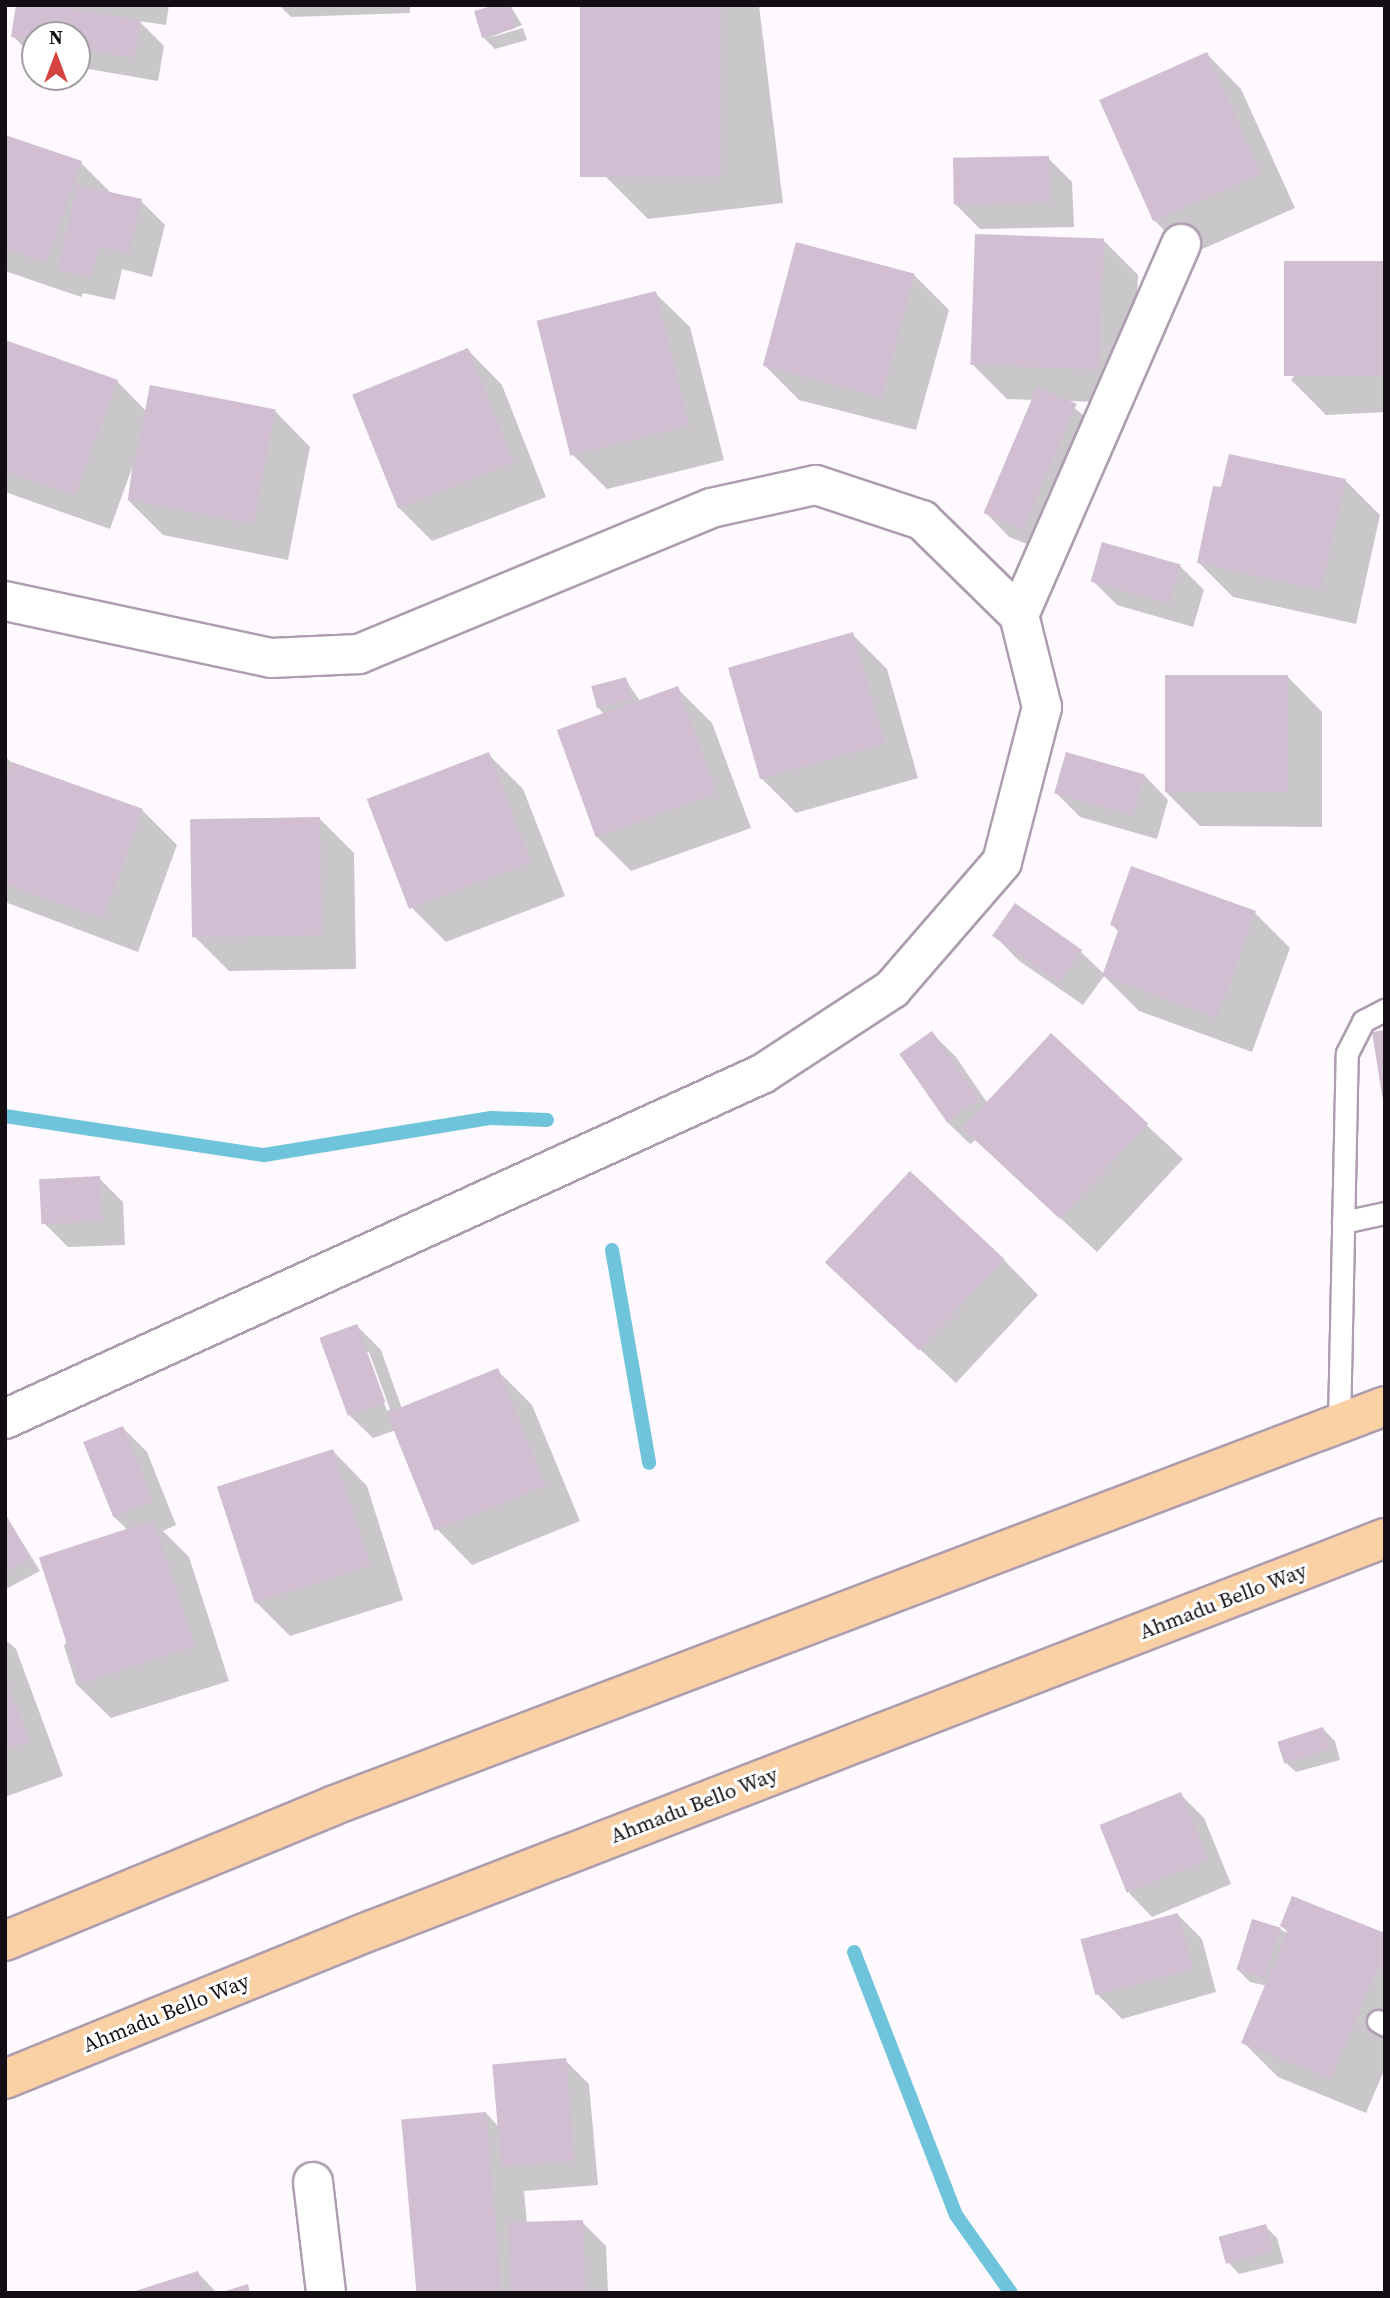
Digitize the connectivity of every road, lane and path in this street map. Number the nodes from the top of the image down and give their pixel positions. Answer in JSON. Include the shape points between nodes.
{"nodes":[{"id":1,"x":1181,"y":244,"type":"dead end"},
{"id":2,"x":5,"y":601,"type":"edge"},
{"id":3,"x":1018,"y":615,"type":"junction"},
{"id":4,"x":1385,"y":1010,"type":"edge"},
{"id":5,"x":1385,"y":1213,"type":"edge"},
{"id":6,"x":1343,"y":1222,"type":"junction"},
{"id":7,"x":1385,"y":1406,"type":"edge"},
{"id":8,"x":5,"y":1419,"type":"edge"},
{"id":9,"x":1339,"y":1424,"type":"junction"},
{"id":10,"x":1385,"y":1538,"type":"edge"},
{"id":11,"x":5,"y":1941,"type":"edge"},
{"id":12,"x":5,"y":2079,"type":"edge"},
{"id":13,"x":313,"y":2182,"type":"dead end"},
{"id":14,"x":326,"y":2293,"type":"edge"}],
"edges":[{"from":1,"to":3,"type":"street"},
{"from":2,"to":3,"type":"street","via":[[271,659],[359,654],[573,561],[711,508],[816,485],[922,520]]},
{"from":3,"to":8,"type":"street","via":[[1042,707],[1002,862],[892,989],[762,1073]]},
{"from":4,"to":6,"type":"lane","via":[[1363,1021],[1347,1053]]},
{"from":5,"to":6,"type":"lane"},
{"from":6,"to":9,"type":"lane"},
{"from":7,"to":9,"type":"main road"},
{"from":9,"to":11,"type":"main road","via":[[331,1806]]},
{"from":10,"to":12,"type":"main road","name":"Ahmadu Bello Way","via":[[375,1928]]},
{"from":13,"to":14,"type":"street"}]}
